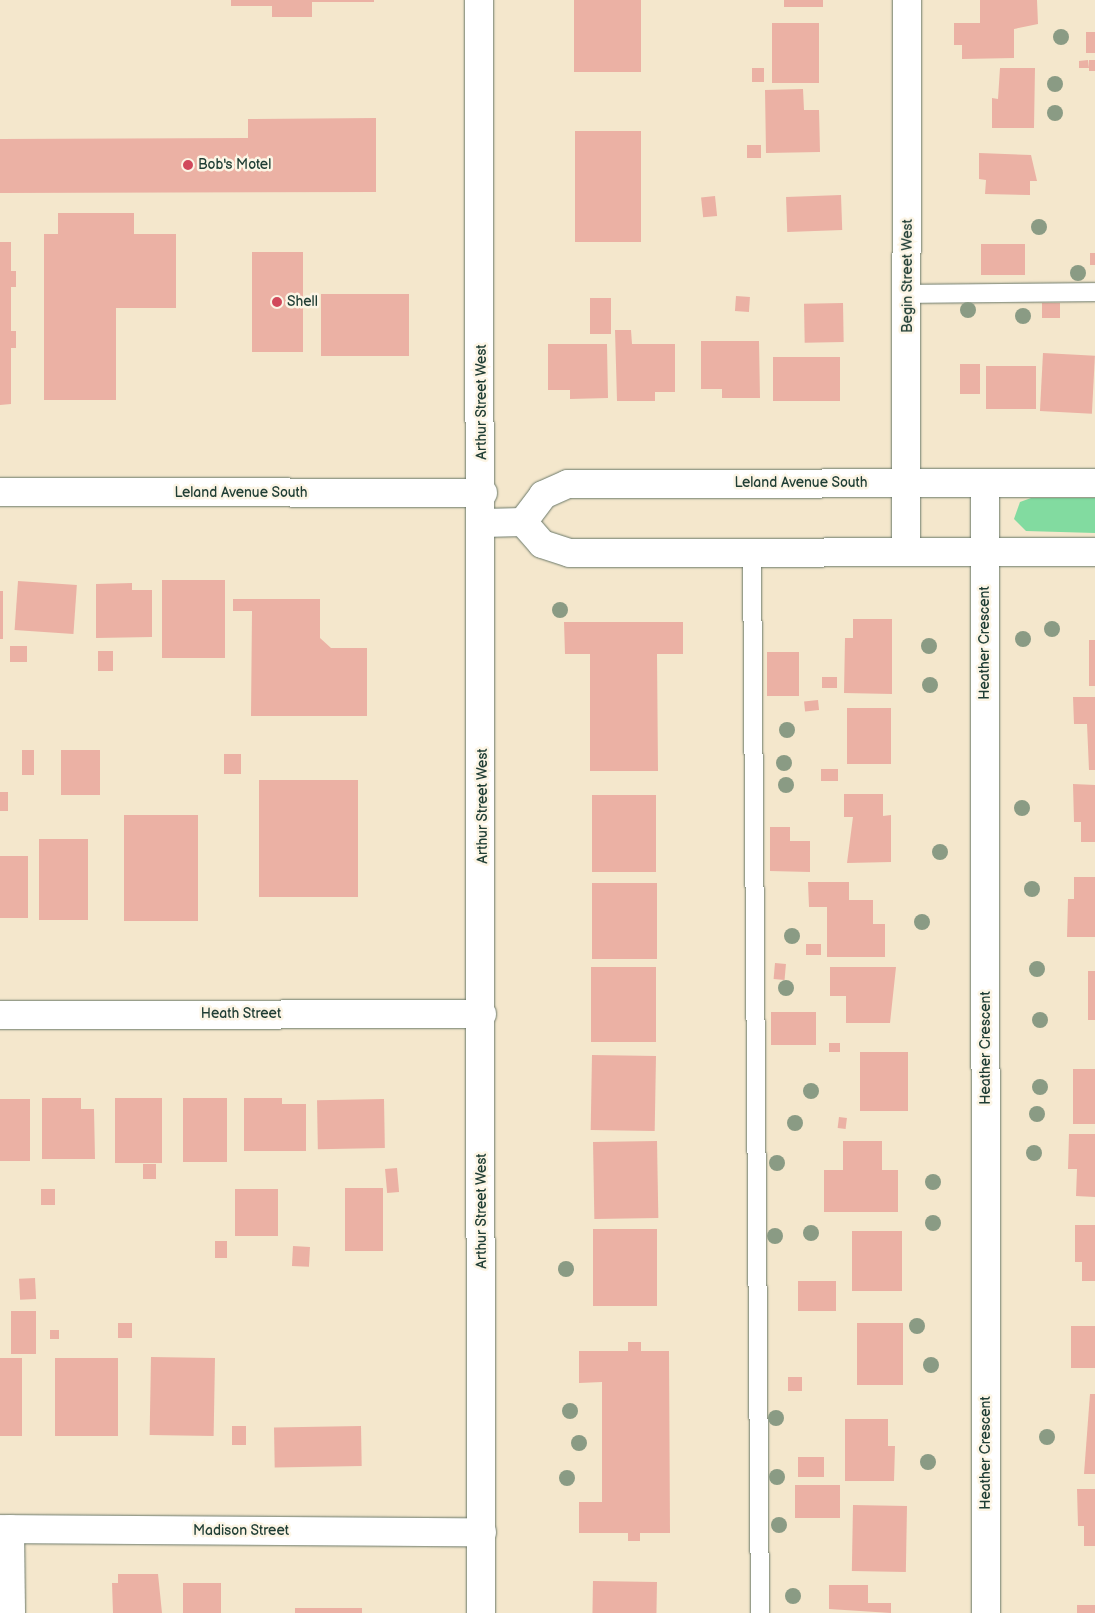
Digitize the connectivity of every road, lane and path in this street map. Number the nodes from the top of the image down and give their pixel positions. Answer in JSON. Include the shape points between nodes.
{"nodes":[{"id":1,"x":479,"y":0,"type":"edge"},
{"id":2,"x":907,"y":0,"type":"edge"},
{"id":3,"x":1095,"y":292,"type":"edge"},
{"id":4,"x":908,"y":294,"type":"junction"},
{"id":5,"x":907,"y":483,"type":"junction"},
{"id":6,"x":985,"y":483,"type":"junction"},
{"id":7,"x":1095,"y":483,"type":"edge"},
{"id":8,"x":0,"y":492,"type":"edge"},
{"id":9,"x":483,"y":494,"type":"junction"},
{"id":10,"x":523,"y":522,"type":"junction"},
{"id":11,"x":483,"y":523,"type":"junction"},
{"id":12,"x":985,"y":551,"type":"junction"},
{"id":13,"x":752,"y":552,"type":"junction"},
{"id":14,"x":906,"y":552,"type":"junction"},
{"id":15,"x":1095,"y":552,"type":"edge"},
{"id":16,"x":482,"y":1014,"type":"junction"},
{"id":17,"x":0,"y":1015,"type":"edge"},
{"id":18,"x":5,"y":1529,"type":"edge"},
{"id":19,"x":482,"y":1532,"type":"junction"},
{"id":20,"x":11,"y":1613,"type":"edge"},
{"id":21,"x":481,"y":1613,"type":"edge"},
{"id":22,"x":760,"y":1613,"type":"edge"},
{"id":23,"x":986,"y":1613,"type":"edge"}],
"edges":[{"from":1,"to":9,"type":"street","name":"Arthur Street West"},
{"from":2,"to":4,"type":"street","name":"Begin Street West"},
{"from":3,"to":4,"type":"lane"},
{"from":4,"to":5,"type":"street","name":"Begin Street West"},
{"from":5,"to":6,"type":"street","name":"Leland Avenue South"},
{"from":5,"to":10,"type":"street","name":"Leland Avenue South","via":[[568,484],[543,495]]},
{"from":5,"to":14,"type":"street","name":"Begin Street West"},
{"from":6,"to":7,"type":"street","name":"Leland Avenue South"},
{"from":6,"to":12,"type":"street","name":"Heather Crescent"},
{"from":8,"to":9,"type":"street","name":"Leland Avenue South"},
{"from":9,"to":11,"type":"street","name":"Arthur Street West"},
{"from":10,"to":11,"type":"street"},
{"from":10,"to":13,"type":"street","via":[[542,544],[570,553]]},
{"from":11,"to":16,"type":"street","name":"Arthur Street West"},
{"from":12,"to":14,"type":"street"},
{"from":12,"to":15,"type":"street"},
{"from":12,"to":23,"type":"street","name":"Heather Crescent"},
{"from":13,"to":14,"type":"street"},
{"from":13,"to":22,"type":"lane"},
{"from":16,"to":17,"type":"street","name":"Heath Street"},
{"from":16,"to":19,"type":"street","name":"Arthur Street West"},
{"from":18,"to":19,"type":"street","name":"Madison Street"},
{"from":18,"to":20,"type":"street"},
{"from":19,"to":21,"type":"street","name":"Arthur Street West"}]}
